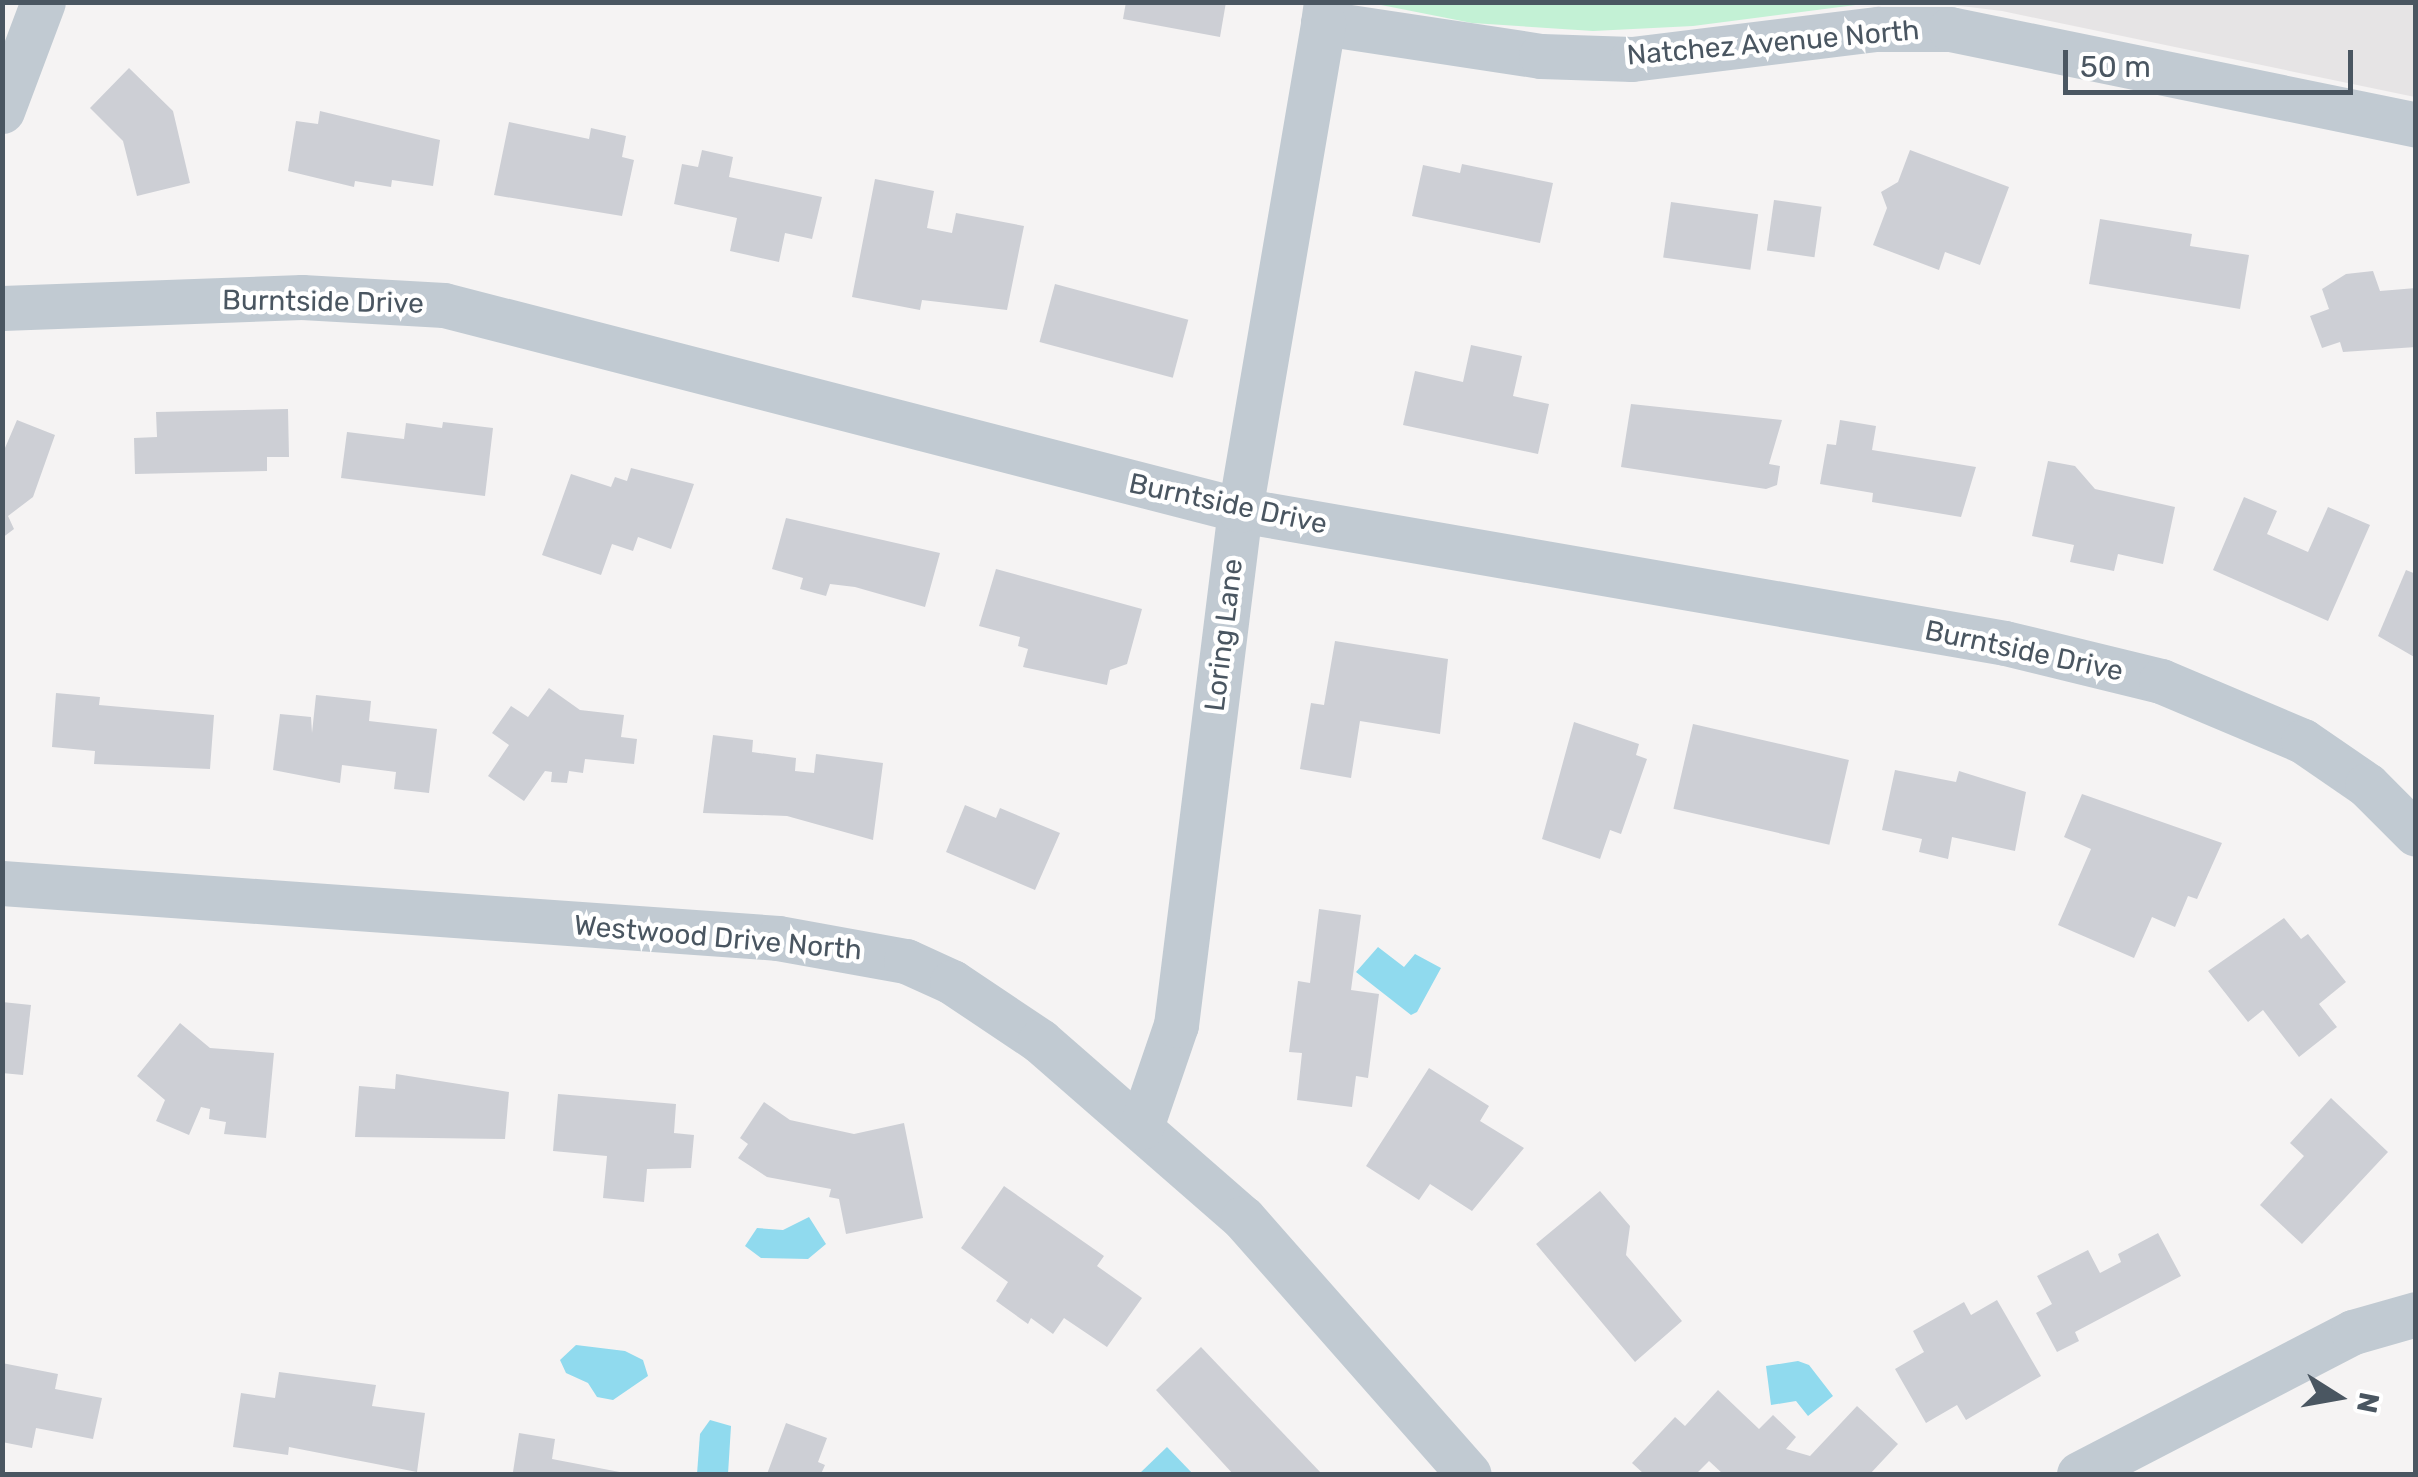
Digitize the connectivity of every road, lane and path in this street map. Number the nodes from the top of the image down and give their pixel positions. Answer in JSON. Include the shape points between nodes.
{"nodes":[{"id":1,"x":43,"y":2,"type":"edge"},
{"id":2,"x":1325,"y":12,"type":"edge"},
{"id":3,"x":2,"y":111,"type":"edge"},
{"id":4,"x":2416,"y":125,"type":"edge"},
{"id":5,"x":2,"y":308,"type":"edge"},
{"id":6,"x":1240,"y":510,"type":"junction"},
{"id":7,"x":2416,"y":834,"type":"edge"},
{"id":8,"x":2,"y":883,"type":"edge"},
{"id":9,"x":1141,"y":1127,"type":"junction"},
{"id":10,"x":2416,"y":1314,"type":"edge"},
{"id":11,"x":1469,"y":1474,"type":"edge"},
{"id":12,"x":2079,"y":1474,"type":"edge"}],
"edges":[{"from":1,"to":3,"type":"street"},
{"from":2,"to":4,"type":"street","name":"Natchez Avenue North","via":[[1463,48],[1632,59],[1878,29],[1950,29]]},
{"from":2,"to":6,"type":"street","name":"Loring Lane"},
{"from":5,"to":6,"type":"street","name":"Burntside Drive","via":[[302,297],[444,305]]},
{"from":6,"to":7,"type":"street","name":"Burntside Drive","via":[[2005,643],[2162,681],[2303,741],[2366,786]]},
{"from":6,"to":9,"type":"street","name":"Loring Lane","via":[[1176,1025]]},
{"from":8,"to":9,"type":"street","name":"Westwood Drive North","via":[[852,946],[952,982],[1040,1041]]},
{"from":9,"to":11,"type":"street","name":"Westwood Drive North","via":[[1243,1218]]},
{"from":10,"to":12,"type":"street","via":[[2353,1332]]}]}
